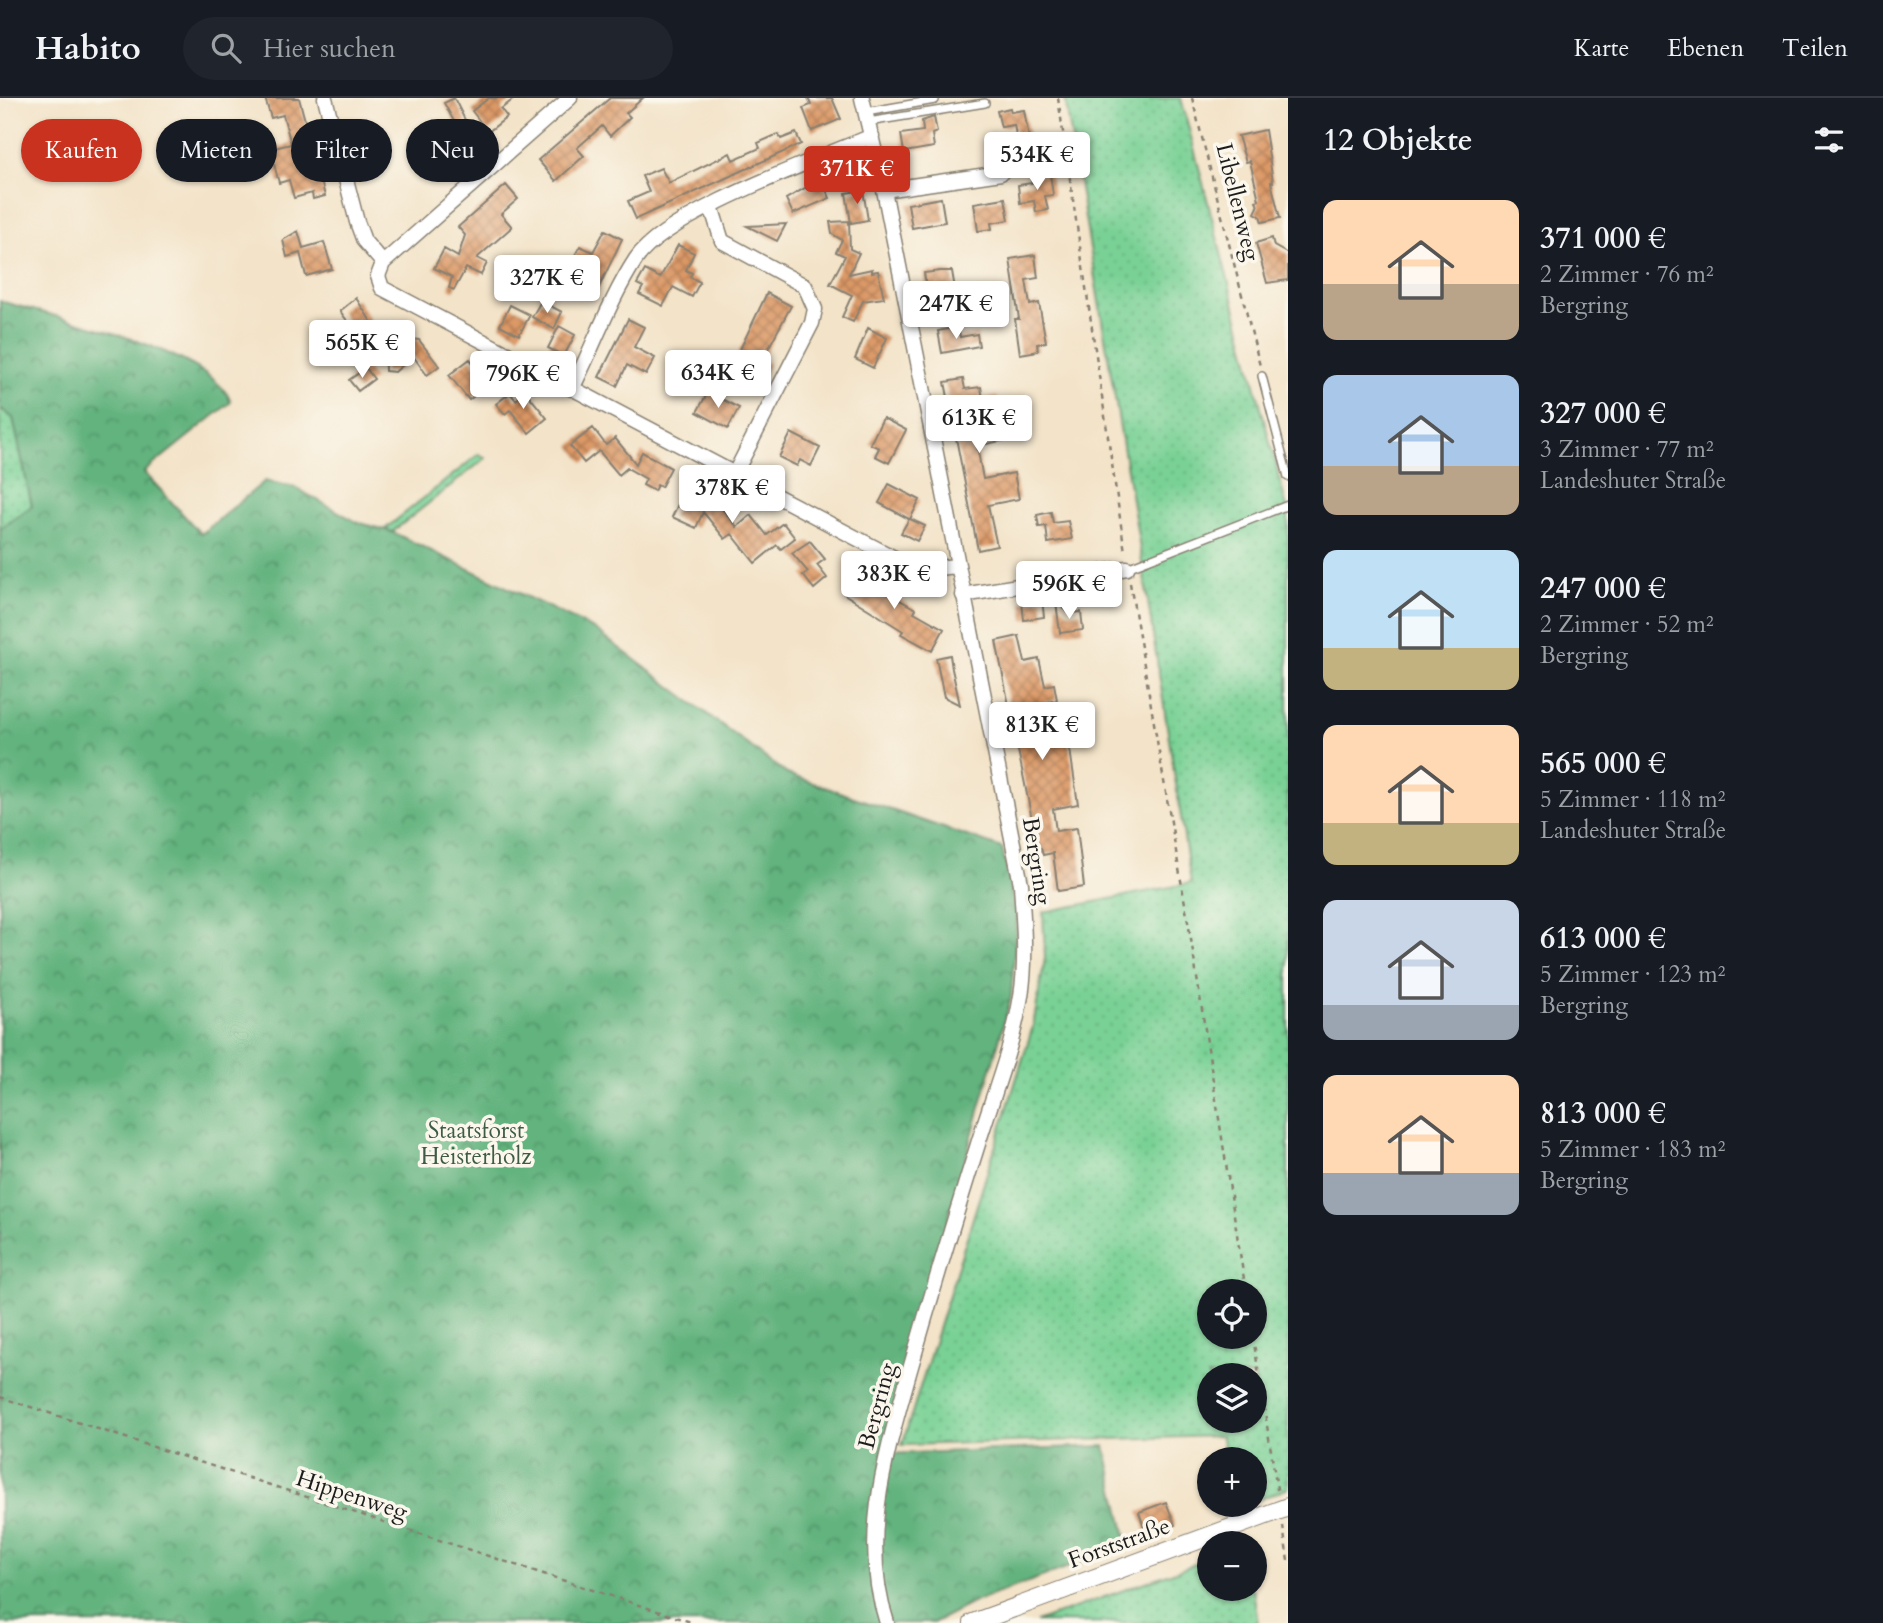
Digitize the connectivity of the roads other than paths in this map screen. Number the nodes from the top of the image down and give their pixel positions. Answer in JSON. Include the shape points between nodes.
{"nodes":[{"id":1,"x":325,"y":98,"type":"edge"},
{"id":2,"x":570,"y":98,"type":"edge"},
{"id":3,"x":934,"y":100,"type":"dead end"},
{"id":4,"x":985,"y":103,"type":"dead end"},
{"id":5,"x":867,"y":117,"type":"edge"},
{"id":6,"x":1001,"y":173,"type":"dead end"},
{"id":7,"x":884,"y":190,"type":"junction"},
{"id":8,"x":711,"y":206,"type":"junction"},
{"id":9,"x":383,"y":264,"type":"junction"},
{"id":10,"x":1262,"y":376,"type":"road end"},
{"id":11,"x":572,"y":389,"type":"junction"},
{"id":12,"x":735,"y":473,"type":"junction"},
{"id":13,"x":1288,"y":477,"type":"edge"},
{"id":14,"x":1288,"y":505,"type":"edge"},
{"id":15,"x":957,"y":566,"type":"junction"},
{"id":16,"x":1127,"y":568,"type":"joint"},
{"id":17,"x":963,"y":595,"type":"junction"},
{"id":18,"x":1284,"y":1509,"type":"edge"},
{"id":19,"x":985,"y":1621,"type":"edge"},
{"id":20,"x":887,"y":1623,"type":"edge"}],
"edges":[{"from":1,"to":9,"type":"street","via":[[357,222],[364,242]]},
{"from":2,"to":9,"type":"street"},
{"from":3,"to":5,"type":"lane"},
{"from":4,"to":5,"type":"lane"},
{"from":5,"to":7,"type":"street","name":"Bergring"},
{"from":5,"to":8,"type":"street"},
{"from":6,"to":7,"type":"street"},
{"from":7,"to":15,"type":"street","name":"Bergring"},
{"from":8,"to":11,"type":"street","via":[[671,228],[637,258]]},
{"from":8,"to":12,"type":"street","via":[[722,242],[805,286],[815,309]]},
{"from":9,"to":11,"type":"street","via":[[378,276],[382,288]]},
{"from":10,"to":13,"type":"lane"},
{"from":11,"to":12,"type":"street"},
{"from":12,"to":15,"type":"street","via":[[917,570]]},
{"from":14,"to":16,"type":"lane"},
{"from":15,"to":17,"type":"street","name":"Bergring"},
{"from":16,"to":17,"type":"street"},
{"from":17,"to":20,"type":"street","name":"Bergring","via":[[1021,884],[1024,969],[1008,1047],[885,1458],[876,1511],[875,1556]]},
{"from":18,"to":19,"type":"street","name":"Forststraße"}]}
